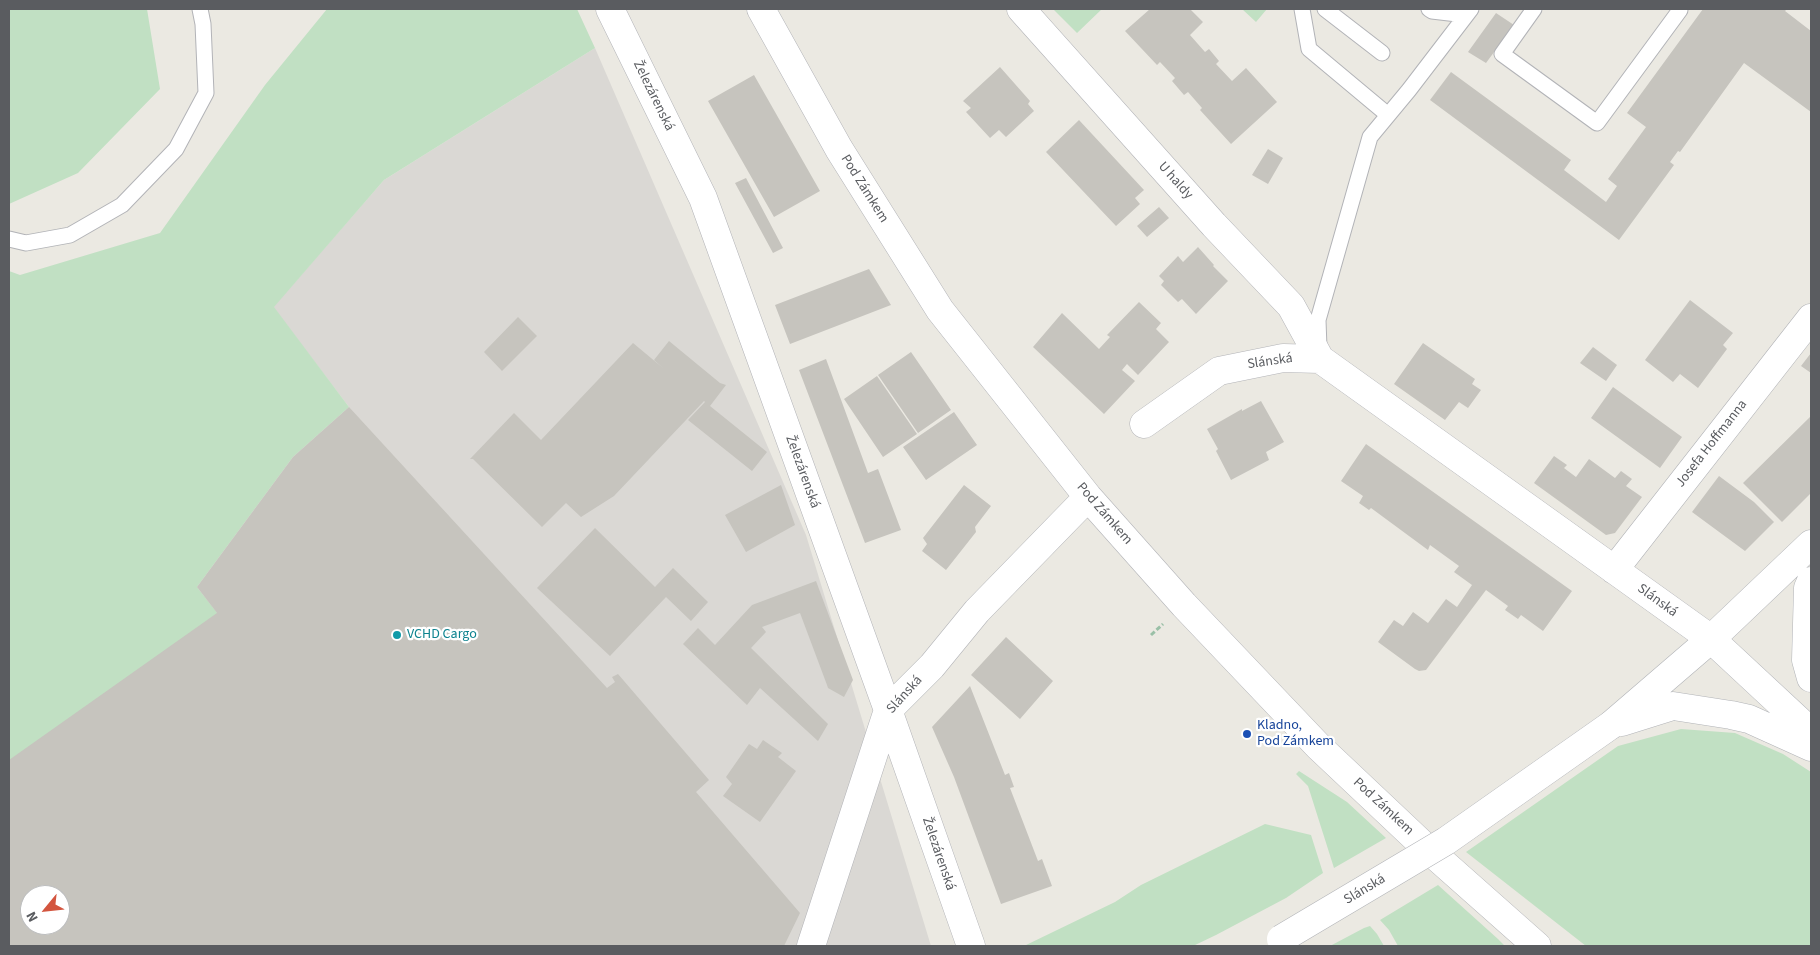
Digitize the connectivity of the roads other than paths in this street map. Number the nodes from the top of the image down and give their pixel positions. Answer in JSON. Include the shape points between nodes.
{"nodes":[{"id":1,"x":200,"y":9,"type":"edge"},
{"id":2,"x":610,"y":9,"type":"edge"},
{"id":3,"x":761,"y":9,"type":"edge"},
{"id":4,"x":1021,"y":9,"type":"edge"},
{"id":5,"x":1302,"y":9,"type":"edge"},
{"id":6,"x":1325,"y":9,"type":"edge"},
{"id":7,"x":1429,"y":9,"type":"edge"},
{"id":8,"x":1678,"y":9,"type":"edge"},
{"id":9,"x":1531,"y":10,"type":"edge"},
{"id":10,"x":1468,"y":12,"type":"edge"},
{"id":11,"x":1382,"y":53,"type":"dead end"},
{"id":12,"x":1388,"y":116,"type":"junction"},
{"id":13,"x":9,"y":239,"type":"edge"},
{"id":14,"x":1811,"y":318,"type":"edge"},
{"id":15,"x":1320,"y":359,"type":"junction"},
{"id":16,"x":1144,"y":424,"type":"dead end"},
{"id":17,"x":1088,"y":497,"type":"junction"},
{"id":18,"x":1811,"y":544,"type":"edge"},
{"id":19,"x":1614,"y":570,"type":"junction"},
{"id":20,"x":1811,"y":581,"type":"edge"},
{"id":21,"x":1711,"y":639,"type":"junction"},
{"id":22,"x":1811,"y":678,"type":"edge"},
{"id":23,"x":888,"y":710,"type":"junction"},
{"id":24,"x":1610,"y":726,"type":"junction"},
{"id":25,"x":1811,"y":732,"type":"edge"},
{"id":26,"x":1811,"y":747,"type":"edge"},
{"id":27,"x":1274,"y":943,"type":"edge"},
{"id":28,"x":811,"y":946,"type":"edge"},
{"id":29,"x":971,"y":946,"type":"edge"},
{"id":30,"x":1537,"y":946,"type":"edge"}],
"edges":[{"from":1,"to":13,"type":"lane","via":[[206,93],[176,149],[122,206],[70,235],[26,243]]},
{"from":2,"to":23,"type":"street","name":"Železárenská","via":[[703,198]]},
{"from":3,"to":17,"type":"street","name":"Pod Zámkem","via":[[839,149],[940,310]]},
{"from":4,"to":15,"type":"street","name":"U haldy","via":[[1291,306]]},
{"from":5,"to":12,"type":"lane","via":[[1309,49]]},
{"from":6,"to":11,"type":"lane"},
{"from":7,"to":10,"type":"lane"},
{"from":8,"to":9,"type":"lane","via":[[1597,124],[1502,54]]},
{"from":10,"to":12,"type":"lane"},
{"from":12,"to":15,"type":"lane","via":[[1370,137],[1318,320]]},
{"from":14,"to":19,"type":"street","name":"Josefa Hoffmanna"},
{"from":15,"to":16,"type":"street","name":"Slánská","via":[[1283,358],[1219,371]]},
{"from":15,"to":19,"type":"street","name":"Slánská"},
{"from":17,"to":23,"type":"street","name":"Slánská","via":[[977,611],[932,666]]},
{"from":17,"to":30,"type":"street","name":"Pod Zámkem","via":[[1184,605],[1319,747]]},
{"from":18,"to":21,"type":"street"},
{"from":19,"to":21,"type":"street","name":"Slánská"},
{"from":20,"to":22,"type":"street","via":[[1808,588],[1806,660]]},
{"from":21,"to":24,"type":"street","name":"Slánská"},
{"from":21,"to":25,"type":"street"},
{"from":23,"to":28,"type":"street","name":"Slánská"},
{"from":23,"to":29,"type":"street","name":"Železárenská"},
{"from":24,"to":26,"type":"street","via":[[1673,706],[1749,719]]},
{"from":24,"to":27,"type":"street","name":"Slánská","bridge":true,"via":[[1446,841]]}]}
